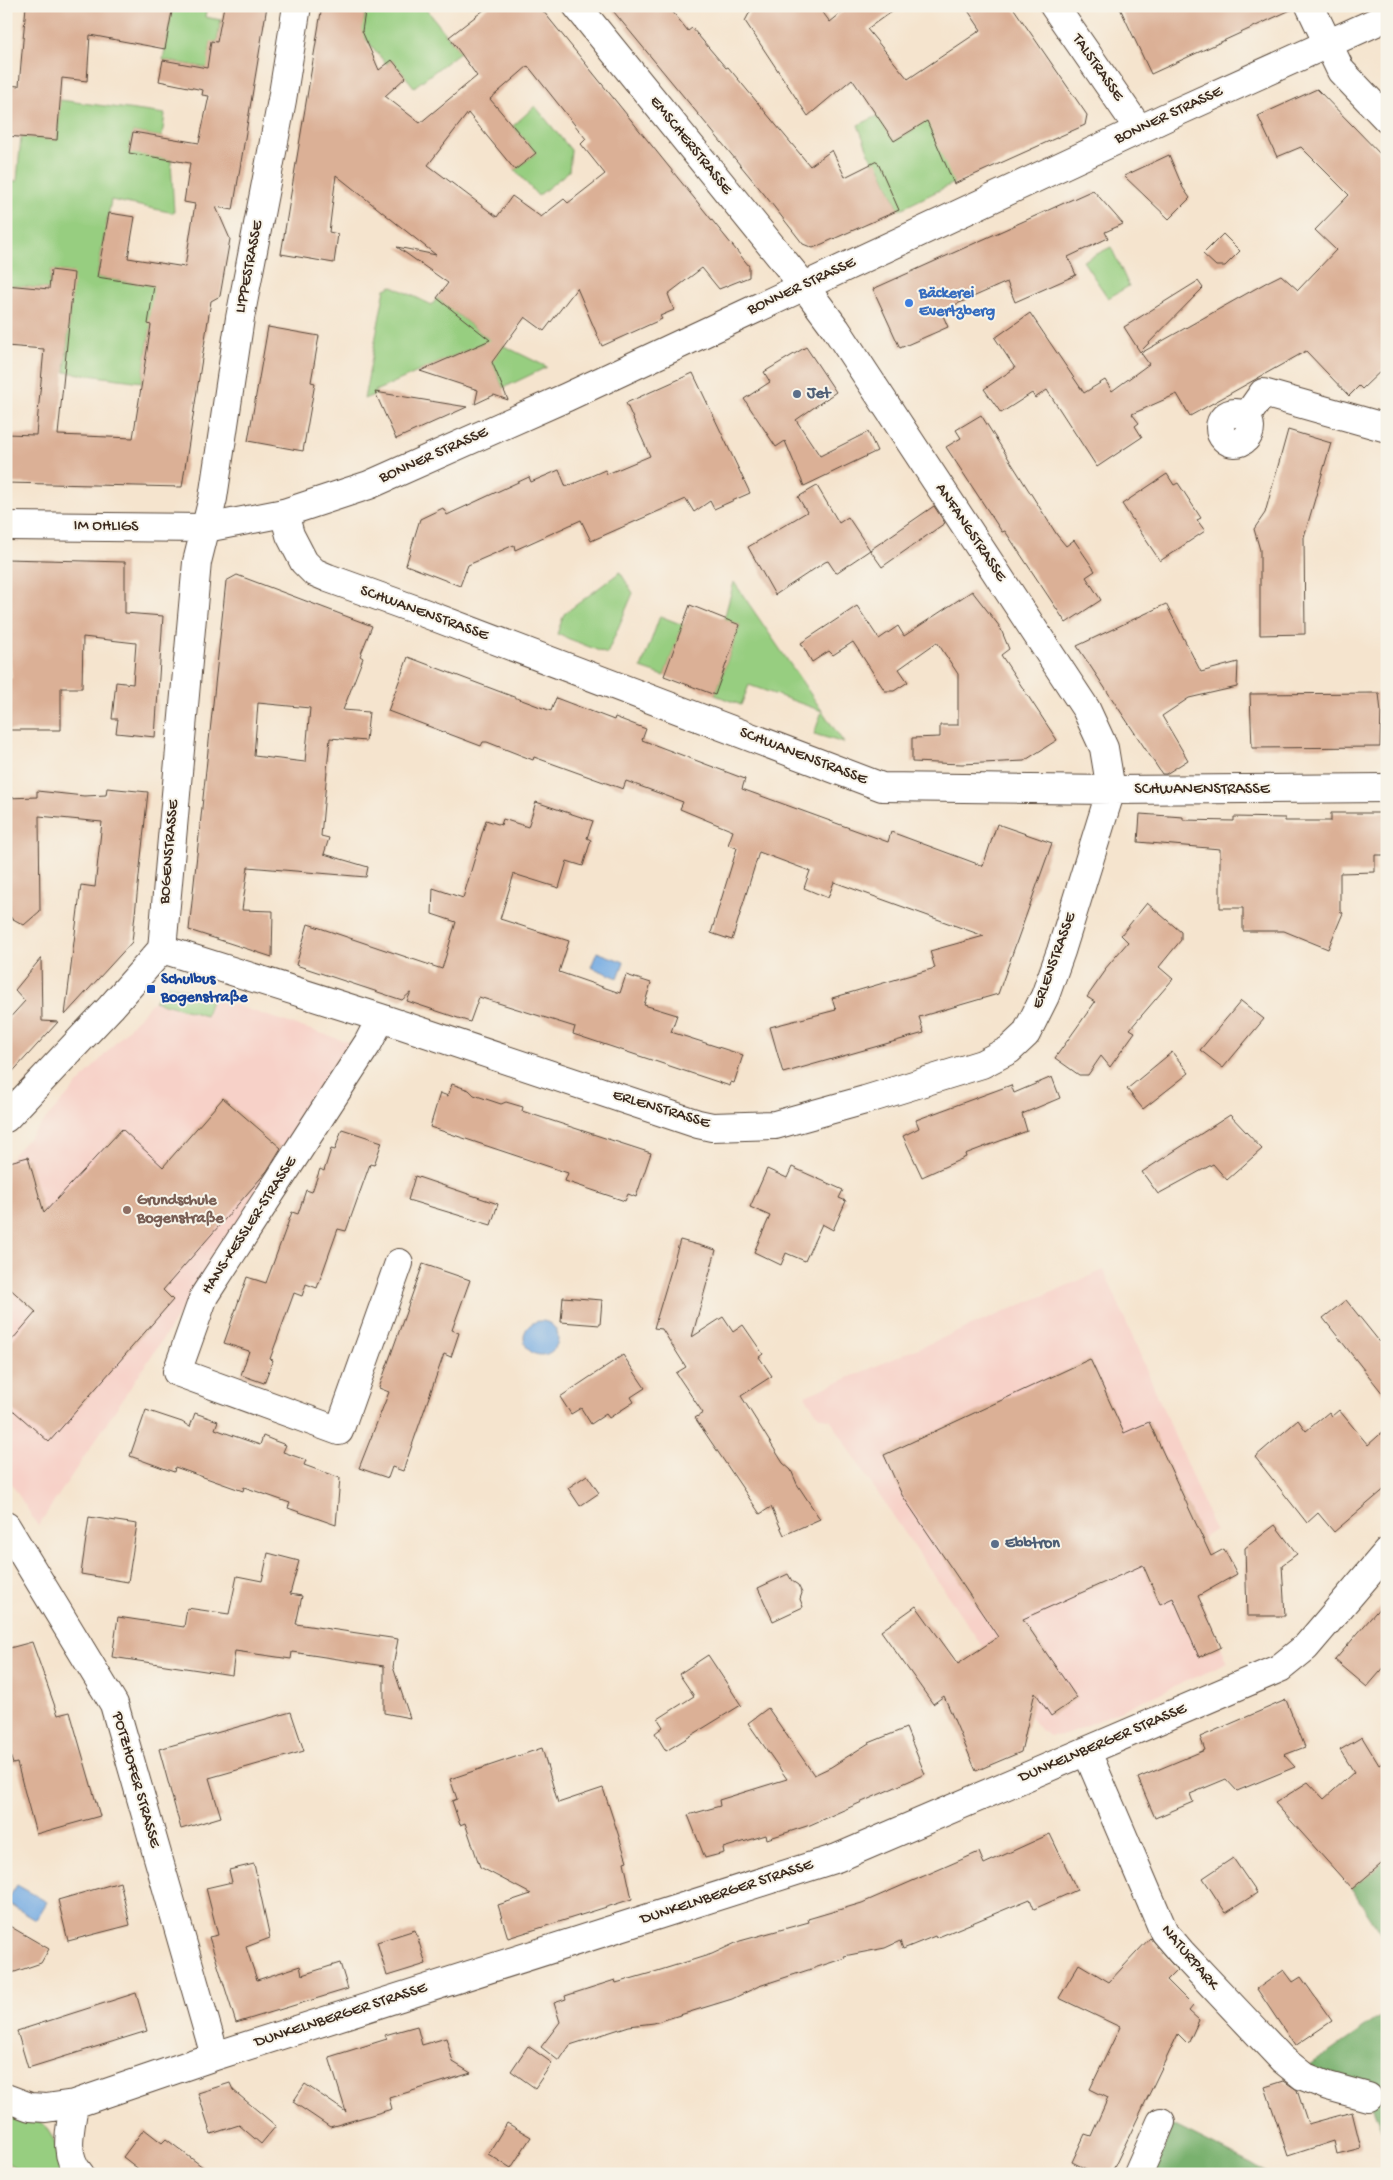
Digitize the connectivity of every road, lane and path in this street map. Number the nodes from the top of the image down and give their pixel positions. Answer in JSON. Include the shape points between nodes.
{"nodes":[{"id":1,"x":297,"y":6,"type":"edge"},
{"id":2,"x":577,"y":6,"type":"edge"},
{"id":3,"x":1054,"y":6,"type":"edge"},
{"id":4,"x":1310,"y":6,"type":"edge"},
{"id":5,"x":1387,"y":17,"type":"edge"},
{"id":6,"x":1327,"y":44,"type":"junction"},
{"id":7,"x":1387,"y":119,"type":"edge"},
{"id":8,"x":1139,"y":129,"type":"junction"},
{"id":9,"x":804,"y":286,"type":"junction"},
{"id":10,"x":1246,"y":417,"type":"dead end"},
{"id":11,"x":1387,"y":428,"type":"edge"},
{"id":12,"x":284,"y":513,"type":"junction"},
{"id":13,"x":6,"y":526,"type":"edge"},
{"id":14,"x":206,"y":528,"type":"junction"},
{"id":15,"x":1387,"y":788,"type":"edge"},
{"id":16,"x":1111,"y":790,"type":"junction"},
{"id":17,"x":162,"y":949,"type":"junction"},
{"id":18,"x":381,"y":1018,"type":"junction"},
{"id":19,"x":6,"y":1118,"type":"edge"},
{"id":20,"x":399,"y":1263,"type":"dead end"},
{"id":21,"x":6,"y":1526,"type":"edge"},
{"id":22,"x":1387,"y":1552,"type":"edge"},
{"id":23,"x":1087,"y":1752,"type":"junction"},
{"id":24,"x":215,"y":2056,"type":"junction"},
{"id":25,"x":1368,"y":2097,"type":"dead end"},
{"id":26,"x":6,"y":2098,"type":"edge"},
{"id":27,"x":74,"y":2104,"type":"junction"},
{"id":28,"x":1161,"y":2122,"type":"dead end"},
{"id":29,"x":80,"y":2174,"type":"edge"},
{"id":30,"x":1138,"y":2174,"type":"edge"}],
"edges":[{"from":1,"to":14,"type":"street","name":"LIPPESTRASSE","via":[[240,318]]},
{"from":2,"to":9,"type":"street","name":"EMSCHERSTRASSE"},
{"from":3,"to":8,"type":"street","name":"TALSTRASSE"},
{"from":4,"to":6,"type":"street"},
{"from":5,"to":6,"type":"street","name":"BONNER STRASSE"},
{"from":6,"to":7,"type":"street","via":[[1341,71]]},
{"from":6,"to":8,"type":"street","name":"BONNER STRASSE"},
{"from":8,"to":9,"type":"street","name":"BONNER STRASSE"},
{"from":9,"to":12,"type":"street","name":"BONNER STRASSE","via":[[369,485]]},
{"from":9,"to":16,"type":"street","name":"ANFANGSTRASSE","via":[[882,398],[1086,709],[1104,748]]},
{"from":10,"to":11,"type":"street","via":[[1263,394]]},
{"from":12,"to":14,"type":"street","name":"BONNER STRASSE"},
{"from":12,"to":16,"type":"street","name":"SCHWANENSTRASSE","via":[[290,535],[304,562],[314,572],[882,787]]},
{"from":13,"to":14,"type":"street","name":"IM OHLIGS"},
{"from":14,"to":17,"type":"street","name":"BOGENSTRASSE","via":[[198,562]]},
{"from":15,"to":16,"type":"street","name":"SCHWANENSTRASSE"},
{"from":16,"to":18,"type":"street","name":"ERLENSTRASSE","via":[[1045,996],[1026,1034],[1009,1050],[982,1064],[775,1126],[712,1127]]},
{"from":17,"to":18,"type":"street","name":"ERLENSTRASSE"},
{"from":17,"to":19,"type":"street"},
{"from":18,"to":20,"type":"street","name":"HANS-KESSLER-STRASSE","via":[[204,1296],[177,1372],[338,1431]]},
{"from":21,"to":24,"type":"street","name":"POTZHOFER STRASSE","via":[[114,1704]]},
{"from":22,"to":23,"type":"street","name":"DUNKELNBERGER STRASSE","via":[[1306,1647],[1280,1668]]},
{"from":23,"to":24,"type":"street","name":"DUNKELNBERGER STRASSE","via":[[837,1858]]},
{"from":23,"to":25,"type":"street","name":"NATURPARK","via":[[1156,1918],[1175,1946],[1282,2059],[1304,2076]]},
{"from":24,"to":27,"type":"street","name":"DUNKELNBERGER STRASSE"},
{"from":26,"to":27,"type":"street","name":"DUNKELNBERGER STRASSE","via":[[30,2107]]},
{"from":27,"to":29,"type":"street","via":[[69,2149]]},
{"from":28,"to":30,"type":"street"}]}
